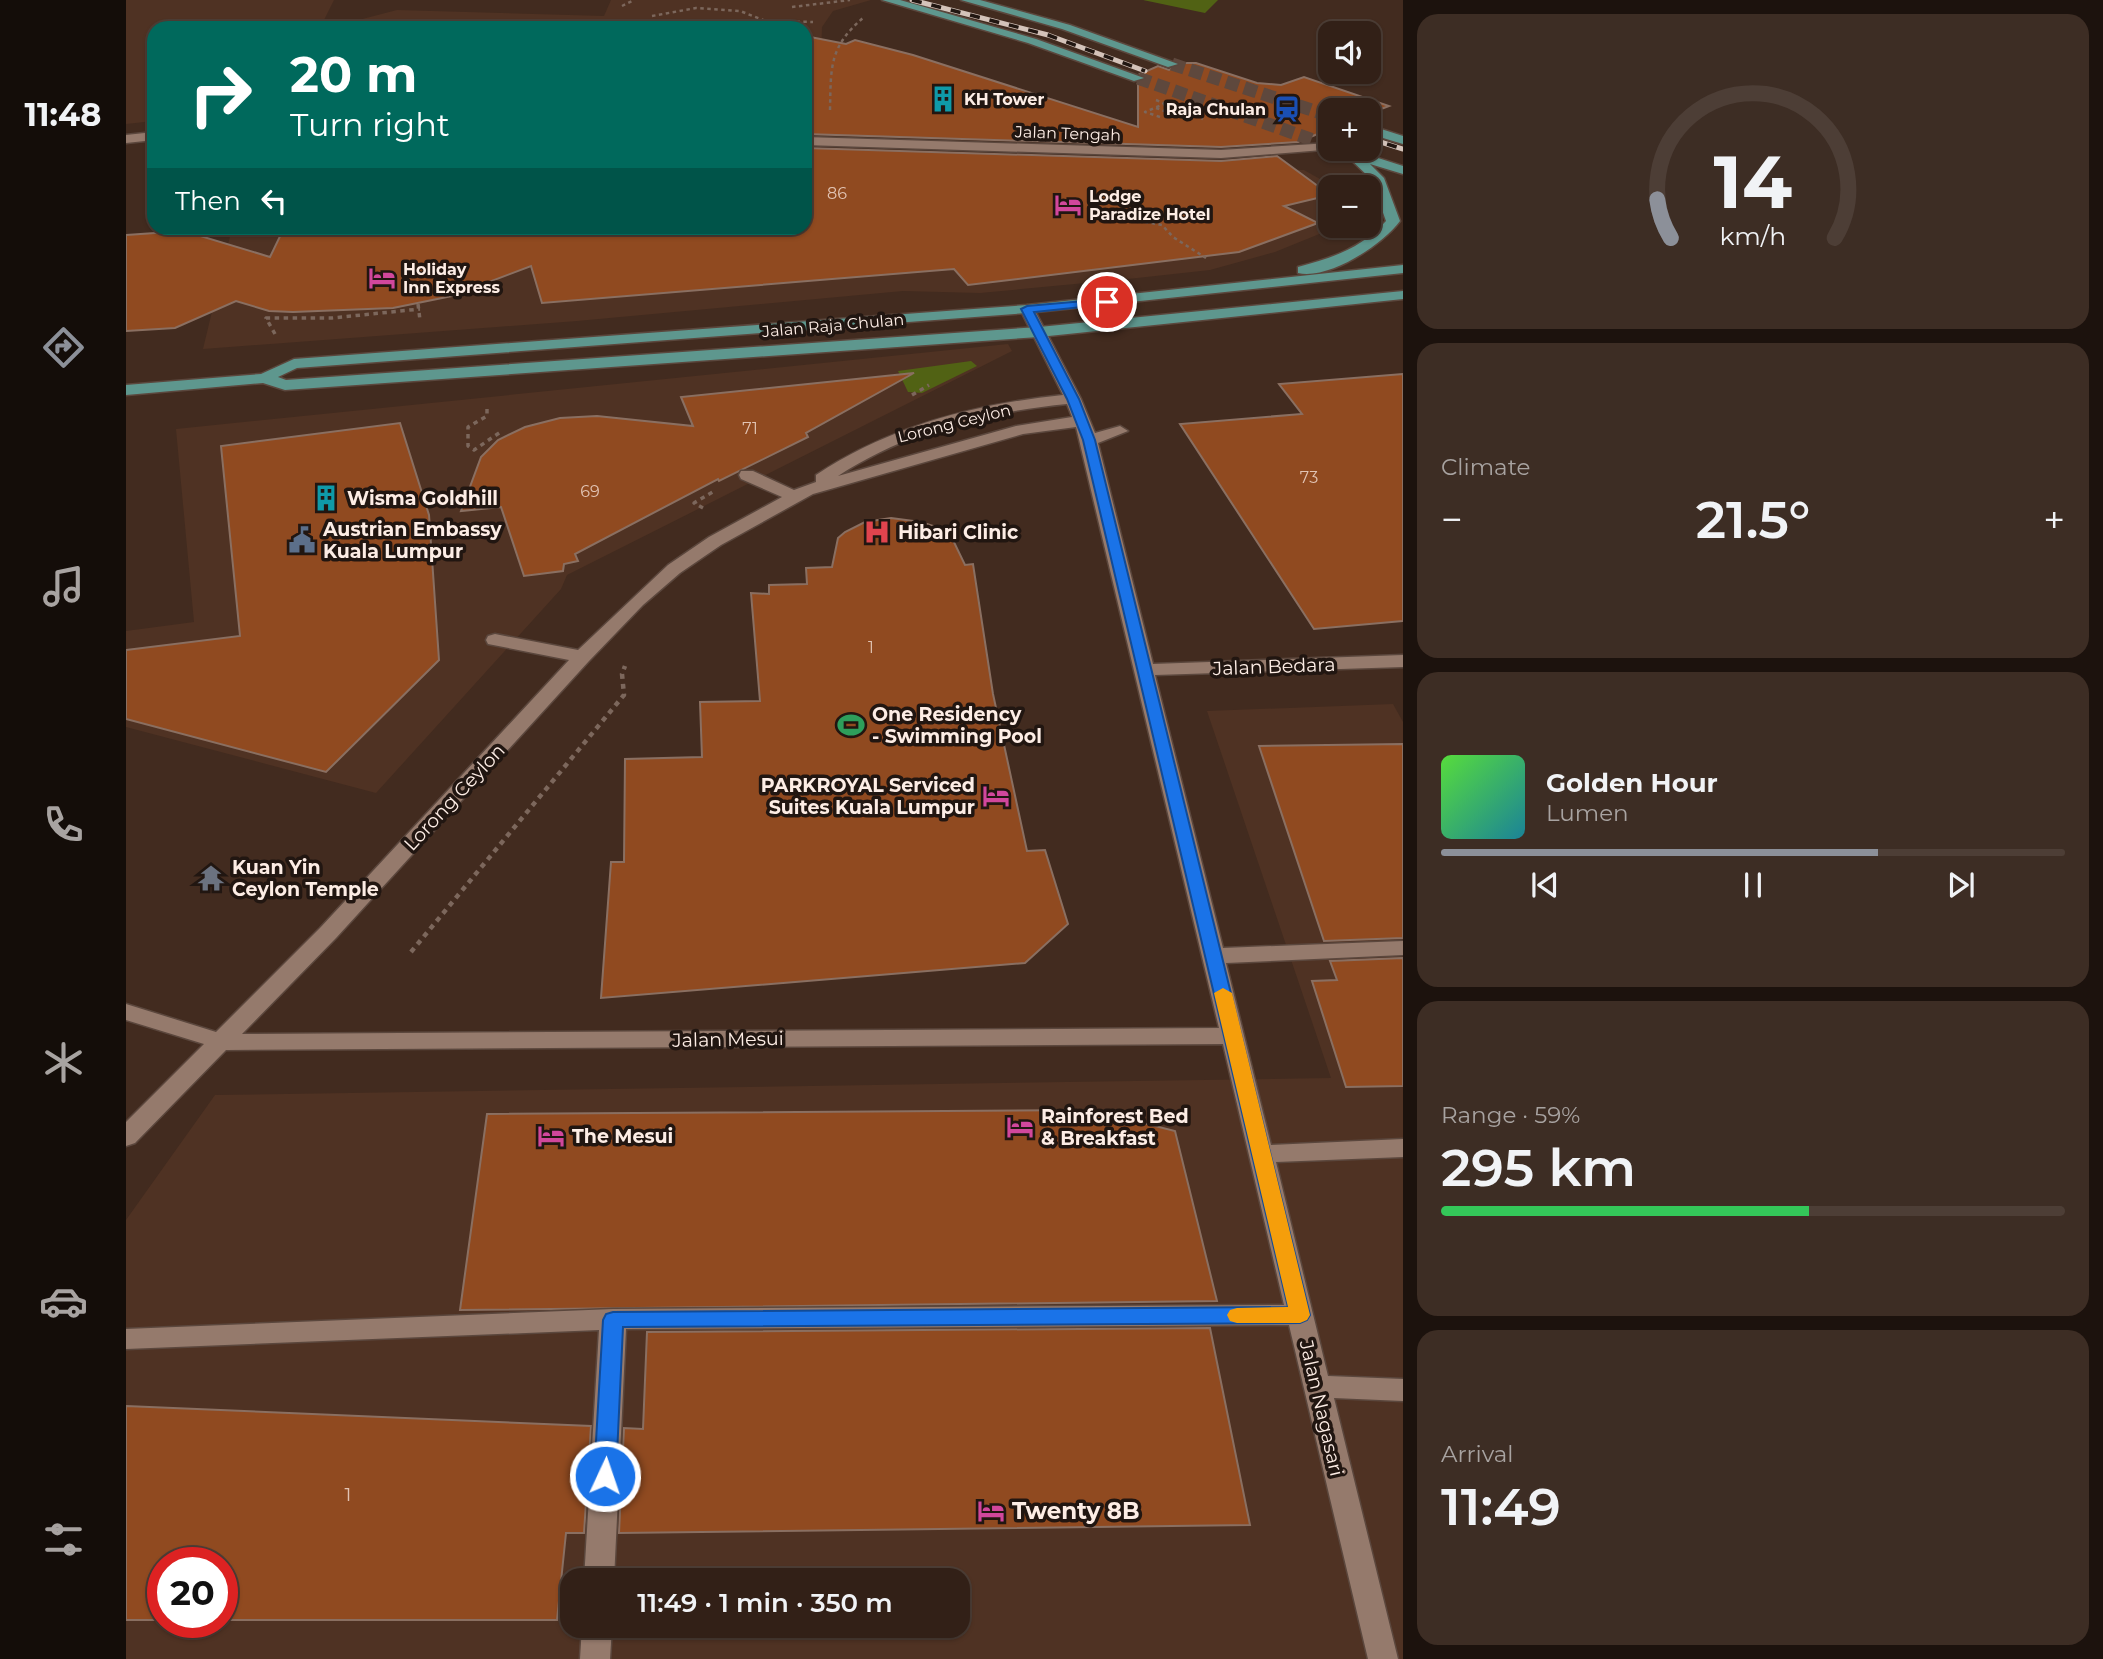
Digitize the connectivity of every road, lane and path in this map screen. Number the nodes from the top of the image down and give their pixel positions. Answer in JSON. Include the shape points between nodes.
{"nodes":[{"id":1,"x":634,"y":0,"type":"edge"},
{"id":2,"x":850,"y":0,"type":"edge"},
{"id":3,"x":888,"y":0,"type":"edge"},
{"id":4,"x":967,"y":0,"type":"edge"},
{"id":5,"x":622,"y":6,"type":"dead end"},
{"id":6,"x":792,"y":7,"type":"dead end"},
{"id":7,"x":870,"y":12,"type":"dead end"},
{"id":8,"x":652,"y":16,"type":"dead end"},
{"id":9,"x":766,"y":21,"type":"edge"},
{"id":10,"x":1172,"y":64,"type":"tunnel mouth"},
{"id":11,"x":1138,"y":78,"type":"tunnel mouth"},
{"id":12,"x":1165,"y":104,"type":"dead end"},
{"id":13,"x":1155,"y":108,"type":"junction"},
{"id":14,"x":1164,"y":111,"type":"dead end"},
{"id":15,"x":830,"y":116,"type":"dead end"},
{"id":16,"x":1158,"y":117,"type":"dead end"},
{"id":17,"x":1381,"y":133,"type":"edge"},
{"id":18,"x":147,"y":137,"type":"edge"},
{"id":19,"x":126,"y":139,"type":"edge"},
{"id":20,"x":1403,"y":140,"type":"edge"},
{"id":21,"x":812,"y":141,"type":"edge"},
{"id":22,"x":1318,"y":148,"type":"edge"},
{"id":23,"x":1360,"y":161,"type":"edge"},
{"id":24,"x":1375,"y":161,"type":"edge"},
{"id":25,"x":1403,"y":170,"type":"edge"},
{"id":26,"x":1124,"y":218,"type":"dead end"},
{"id":27,"x":1212,"y":261,"type":"dead end"},
{"id":28,"x":1403,"y":269,"type":"edge"},
{"id":29,"x":1188,"y":293,"type":"junction"},
{"id":30,"x":1403,"y":295,"type":"edge"},
{"id":31,"x":1027,"y":309,"type":"junction"},
{"id":32,"x":421,"y":320,"type":"dead end"},
{"id":33,"x":1039,"y":332,"type":"junction"},
{"id":34,"x":275,"y":334,"type":"dead end"},
{"id":35,"x":264,"y":378,"type":"junction"},
{"id":36,"x":126,"y":390,"type":"edge"},
{"id":37,"x":487,"y":409,"type":"dead end"},
{"id":38,"x":1081,"y":420,"type":"junction"},
{"id":39,"x":502,"y":431,"type":"dead end"},
{"id":40,"x":1120,"y":431,"type":"dead end"},
{"id":41,"x":747,"y":475,"type":"dead end"},
{"id":42,"x":714,"y":486,"type":"dead end"},
{"id":43,"x":800,"y":493,"type":"junction"},
{"id":44,"x":704,"y":509,"type":"dead end"},
{"id":45,"x":495,"y":640,"type":"dead end"},
{"id":46,"x":628,"y":656,"type":"dead end"},
{"id":47,"x":582,"y":657,"type":"junction"},
{"id":48,"x":1401,"y":667,"type":"edge"},
{"id":49,"x":1145,"y":670,"type":"junction"},
{"id":50,"x":1403,"y":948,"type":"edge"},
{"id":51,"x":411,"y":952,"type":"dead end"},
{"id":52,"x":1214,"y":956,"type":"junction"},
{"id":53,"x":126,"y":1012,"type":"edge"},
{"id":54,"x":1233,"y":1036,"type":"junction"},
{"id":55,"x":222,"y":1042,"type":"junction"},
{"id":56,"x":126,"y":1137,"type":"edge"},
{"id":57,"x":1403,"y":1148,"type":"edge"},
{"id":58,"x":1262,"y":1154,"type":"junction"},
{"id":59,"x":1300,"y":1315,"type":"junction"},
{"id":60,"x":613,"y":1320,"type":"junction"},
{"id":61,"x":126,"y":1339,"type":"edge"},
{"id":62,"x":1317,"y":1386,"type":"junction"},
{"id":63,"x":1403,"y":1390,"type":"edge"},
{"id":64,"x":600,"y":1568,"type":"edge"},
{"id":65,"x":596,"y":1638,"type":"edge"},
{"id":66,"x":595,"y":1659,"type":"edge"},
{"id":67,"x":1383,"y":1659,"type":"edge"}],
"edges":[{"from":1,"to":5,"type":"path"},
{"from":2,"to":6,"type":"path"},
{"from":3,"to":11,"type":"main road","via":[[1032,41]]},
{"from":4,"to":10,"type":"main road","via":[[1066,27]]},
{"from":7,"to":15,"type":"path","via":[[842,33],[833,47]]},
{"from":8,"to":9,"type":"path","via":[[696,8],[740,11]]},
{"from":12,"to":13,"type":"path"},
{"from":13,"to":14,"type":"path"},
{"from":13,"to":16,"type":"path","via":[[1145,112]]},
{"from":17,"to":20,"type":"main road"},
{"from":18,"to":19,"type":"street"},
{"from":21,"to":22,"type":"street","name":"Jalan Tengah","via":[[1221,154]]},
{"from":23,"to":29,"type":"main road","via":[[1377,178],[1393,221],[1377,242],[1328,264]]},
{"from":24,"to":25,"type":"main road"},
{"from":26,"to":27,"type":"path","via":[[1162,225]]},
{"from":28,"to":29,"type":"main road","name":"Jalan Raja Chulan"},
{"from":29,"to":31,"type":"main road","name":"Jalan Raja Chulan"},
{"from":30,"to":33,"type":"main road","name":"Jalan Raja Chulan"},
{"from":31,"to":33,"type":"street","name":"Jalan Nagasari"},
{"from":31,"to":35,"type":"main road","name":"Jalan Raja Chulan","via":[[294,364]]},
{"from":32,"to":34,"type":"path","via":[[419,307],[332,318],[266,318]]},
{"from":33,"to":35,"type":"main road","name":"Jalan Raja Chulan","via":[[285,385]]},
{"from":33,"to":38,"type":"street","name":"Jalan Nagasari"},
{"from":35,"to":36,"type":"main road","name":"Jalan Raja Chulan"},
{"from":37,"to":39,"type":"path","via":[[487,416],[468,427],[468,446],[474,450]]},
{"from":38,"to":40,"type":"street"},
{"from":38,"to":43,"type":"street","name":"Lorong Ceylon","via":[[1009,432]]},
{"from":38,"to":43,"type":"street","name":"Lorong Ceylon","via":[[1043,401],[910,432],[875,445]]},
{"from":38,"to":49,"type":"street","name":"Jalan Nagasari"},
{"from":41,"to":43,"type":"street"},
{"from":42,"to":44,"type":"path","via":[[720,488],[694,503]]},
{"from":43,"to":47,"type":"street","name":"Lorong Ceylon","via":[[674,569]]},
{"from":45,"to":47,"type":"street"},
{"from":46,"to":51,"type":"path","via":[[622,674],[624,695]]},
{"from":47,"to":55,"type":"street","name":"Lorong Ceylon"},
{"from":48,"to":49,"type":"street","name":"Jalan Bedara"},
{"from":49,"to":52,"type":"street","name":"Jalan Nagasari"},
{"from":50,"to":52,"type":"street"},
{"from":52,"to":54,"type":"street","name":"Jalan Nagasari"},
{"from":53,"to":55,"type":"street","name":"Jalan Mesui"},
{"from":54,"to":55,"type":"street","name":"Jalan Mesui"},
{"from":54,"to":58,"type":"street","name":"Jalan Nagasari"},
{"from":55,"to":56,"type":"street","name":"Lorong Ceylon"},
{"from":57,"to":58,"type":"street"},
{"from":58,"to":59,"type":"street","name":"Jalan Nagasari"},
{"from":59,"to":60,"type":"street"},
{"from":59,"to":62,"type":"street","name":"Jalan Nagasari"},
{"from":60,"to":61,"type":"street"},
{"from":60,"to":64,"type":"street"},
{"from":62,"to":63,"type":"street"},
{"from":62,"to":67,"type":"street","name":"Jalan Nagasari"},
{"from":65,"to":66,"type":"street"}]}
